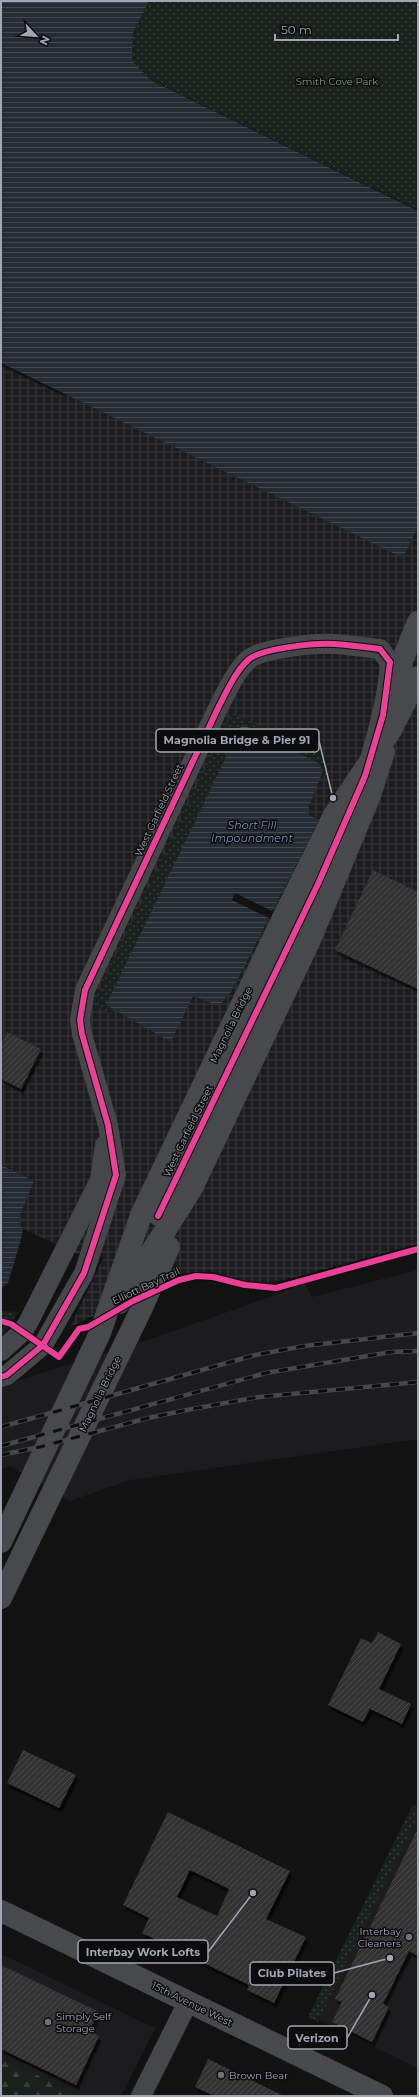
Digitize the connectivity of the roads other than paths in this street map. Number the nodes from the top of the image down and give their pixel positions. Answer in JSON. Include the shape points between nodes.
{"nodes":[{"id":1,"x":418,"y":622,"type":"edge"},
{"id":2,"x":418,"y":677,"type":"edge"},
{"id":3,"x":418,"y":700,"type":"edge"},
{"id":4,"x":391,"y":730,"type":"junction"},
{"id":5,"x":108,"y":1125,"type":"junction"},
{"id":6,"x":192,"y":1188,"type":"junction"},
{"id":7,"x":158,"y":1216,"type":"junction"},
{"id":8,"x":145,"y":1264,"type":"junction"},
{"id":9,"x":109,"y":1307,"type":"junction"},
{"id":10,"x":100,"y":1333,"type":"junction"},
{"id":11,"x":4,"y":1349,"type":"edge"},
{"id":12,"x":23,"y":1362,"type":"junction"},
{"id":13,"x":115,"y":1364,"type":"junction"},
{"id":14,"x":4,"y":1376,"type":"edge"},
{"id":15,"x":1,"y":1542,"type":"edge"},
{"id":16,"x":1,"y":1598,"type":"edge"},
{"id":17,"x":1,"y":1911,"type":"edge"},
{"id":18,"x":188,"y":2002,"type":"junction"},
{"id":19,"x":141,"y":2096,"type":"edge"},
{"id":20,"x":382,"y":2096,"type":"edge"}],
"edges":[{"from":1,"to":4,"type":"main road","via":[[402,661]]},
{"from":2,"to":4,"type":"main road","name":"Magnolia Bridge"},
{"from":3,"to":4,"type":"main road"},
{"from":4,"to":6,"type":"main road","name":"Magnolia Bridge","via":[[369,798],[310,940]]},
{"from":4,"to":9,"type":"main road","name":"Magnolia Bridge","via":[[345,796],[282,920],[141,1215]]},
{"from":5,"to":7,"type":"street","name":"West Garfield Street","via":[[82,1034],[80,1020],[85,990],[219,706],[249,659],[259,653],[288,647],[333,644],[380,649],[390,662],[389,681],[381,722],[364,776],[318,884]]},
{"from":5,"to":11,"type":"street","name":"West Garfield Street","via":[[100,1180],[28,1323]]},
{"from":5,"to":12,"type":"street","name":"West Garfield Street","via":[[116,1175],[84,1273],[43,1345]]},
{"from":6,"to":8,"type":"main road","name":"Magnolia Bridge"},
{"from":6,"to":13,"type":"main road","name":"Magnolia Bridge","via":[[186,1208]]},
{"from":7,"to":8,"type":"main road"},
{"from":7,"to":9,"type":"main road","via":[[150,1223]]},
{"from":8,"to":10,"type":"main road","name":"Magnolia Bridge"},
{"from":8,"to":13,"type":"main road","via":[[136,1298],[116,1343]]},
{"from":9,"to":10,"type":"main road","name":"Magnolia Bridge"},
{"from":10,"to":15,"type":"main road","name":"Magnolia Bridge"},
{"from":11,"to":12,"type":"street"},
{"from":12,"to":14,"type":"street","name":"West Garfield Street"},
{"from":13,"to":16,"type":"main road","name":"Magnolia Bridge"},
{"from":17,"to":18,"type":"main road","name":"15th Avenue West"},
{"from":18,"to":19,"type":"street"},
{"from":18,"to":20,"type":"main road","name":"15th Avenue West"}]}
